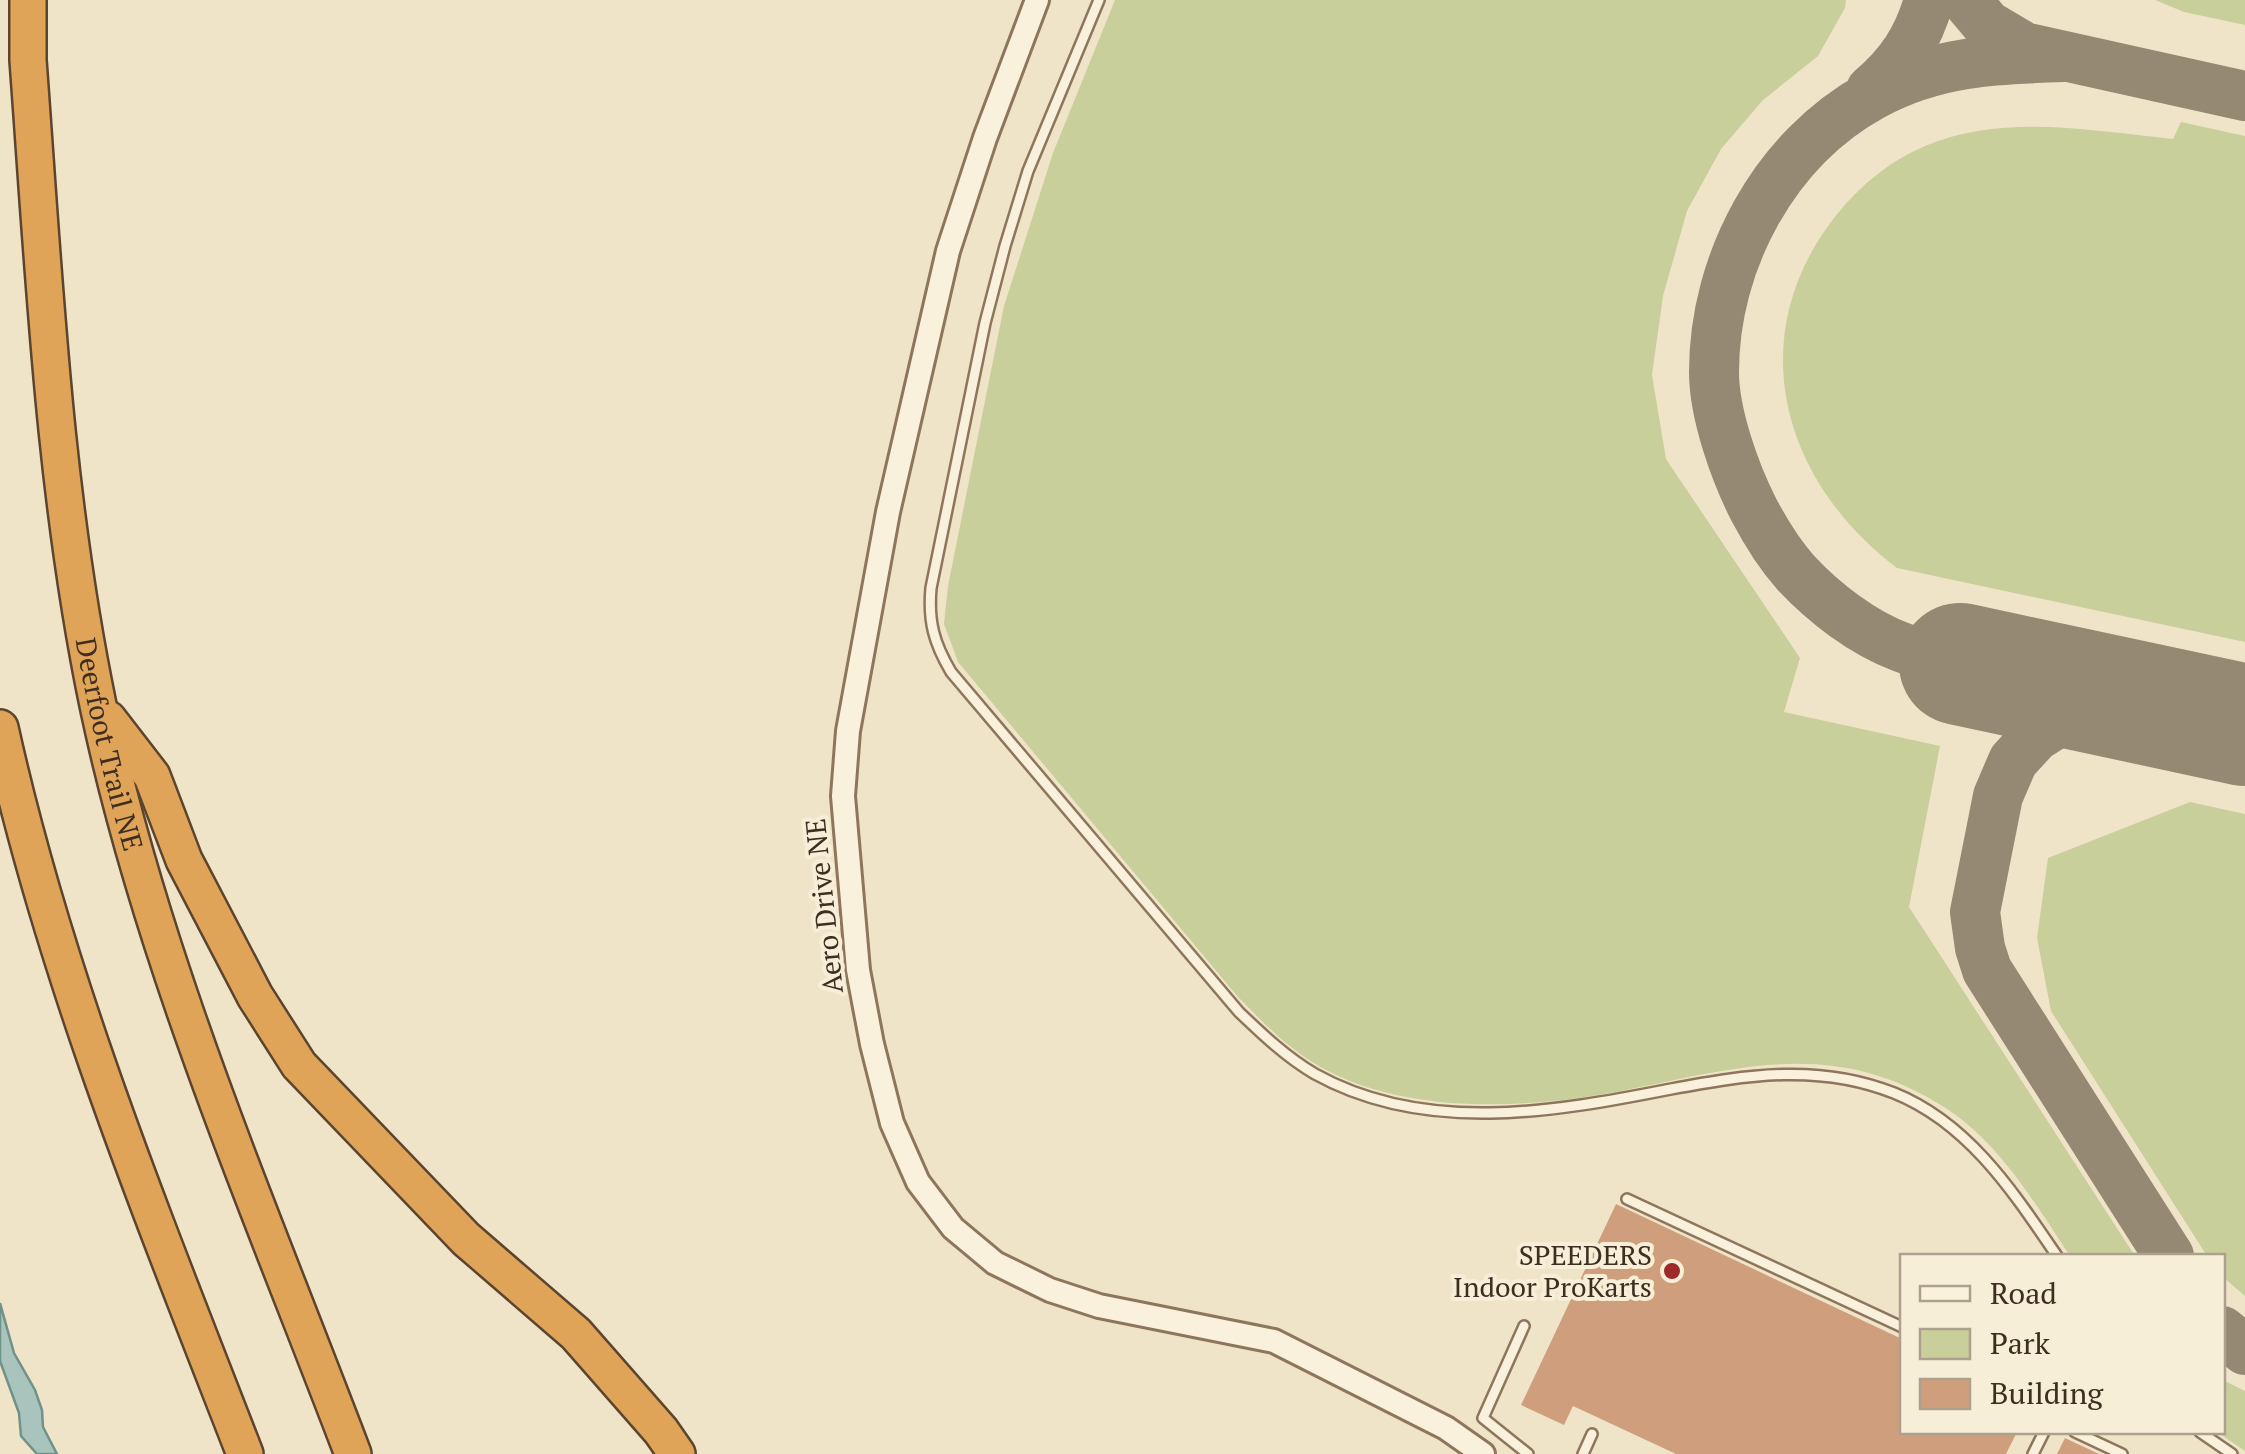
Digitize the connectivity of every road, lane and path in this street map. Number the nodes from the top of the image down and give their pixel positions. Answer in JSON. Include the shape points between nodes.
{"nodes":[{"id":1,"x":28,"y":0,"type":"edge"},
{"id":2,"x":1037,"y":0,"type":"edge"},
{"id":3,"x":1100,"y":0,"type":"edge"},
{"id":4,"x":98,"y":706,"type":"junction"},
{"id":5,"x":0,"y":728,"type":"edge"},
{"id":6,"x":1627,"y":1199,"type":"dead end"},
{"id":7,"x":2057,"y":1254,"type":"edge"},
{"id":8,"x":1524,"y":1326,"type":"dead end"},
{"id":9,"x":1900,"y":1327,"type":"edge"},
{"id":10,"x":1483,"y":1418,"type":"junction"},
{"id":11,"x":1592,"y":1434,"type":"dead end"},
{"id":12,"x":2078,"y":1434,"type":"edge"},
{"id":13,"x":2203,"y":1434,"type":"edge"},
{"id":14,"x":1477,"y":1450,"type":"edge"},
{"id":15,"x":246,"y":1454,"type":"edge"},
{"id":16,"x":352,"y":1454,"type":"edge"},
{"id":17,"x":677,"y":1454,"type":"edge"},
{"id":18,"x":1528,"y":1454,"type":"edge"},
{"id":19,"x":1582,"y":1454,"type":"edge"},
{"id":20,"x":2122,"y":1454,"type":"edge"},
{"id":21,"x":2232,"y":1454,"type":"edge"}],
"edges":[{"from":1,"to":4,"type":"highway","name":"Deerfoot Trail NE","via":[[60,466]]},
{"from":2,"to":14,"type":"street","name":"Aero Drive NE","via":[[948,251],[888,512],[848,730],[843,796],[858,970],[892,1123],[918,1182],[953,1228],[995,1263],[1099,1306],[1274,1341]]},
{"from":3,"to":7,"type":"lane","via":[[1028,172],[985,323],[931,588],[928,619],[951,672],[1239,1012],[1314,1073],[1402,1105],[1497,1113],[1591,1105],[1750,1074],[1851,1079],[1897,1094],[1985,1156]]},
{"from":4,"to":16,"type":"highway","name":"Deerfoot Trail NE","via":[[141,873],[204,1063]]},
{"from":4,"to":17,"type":"highway","via":[[152,776],[184,860],[298,1065],[466,1239],[576,1334]]},
{"from":5,"to":15,"type":"highway","via":[[42,898]]},
{"from":6,"to":9,"type":"lane"},
{"from":8,"to":10,"type":"lane"},
{"from":10,"to":14,"type":"lane"},
{"from":10,"to":18,"type":"lane"},
{"from":11,"to":19,"type":"lane"},
{"from":12,"to":20,"type":"lane"},
{"from":13,"to":21,"type":"lane"}]}
